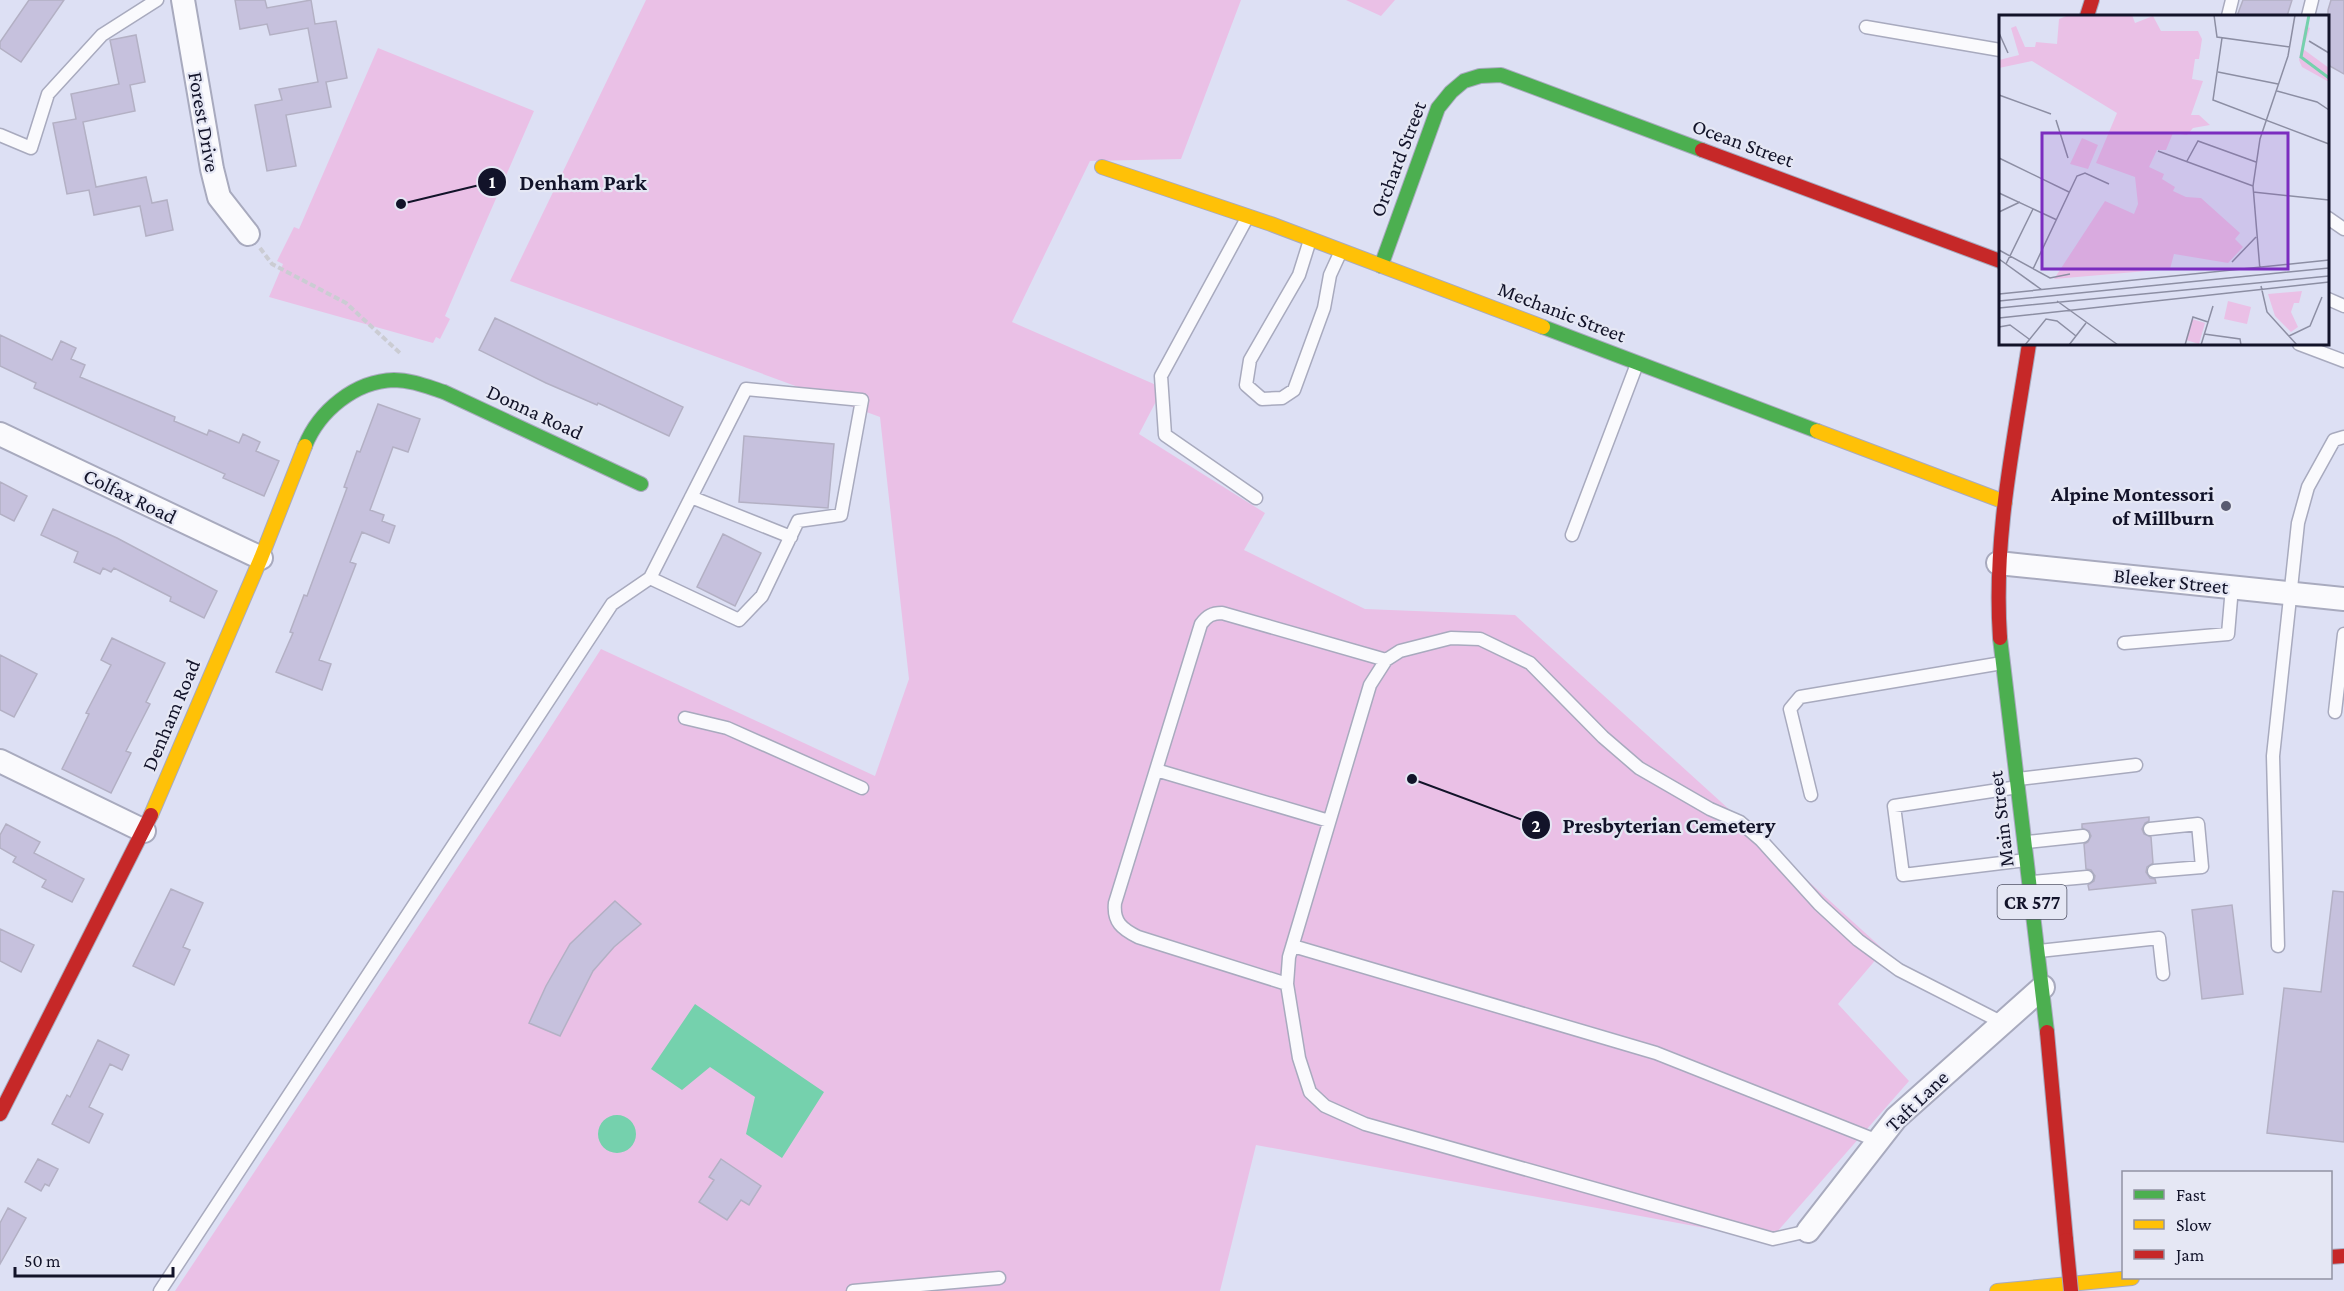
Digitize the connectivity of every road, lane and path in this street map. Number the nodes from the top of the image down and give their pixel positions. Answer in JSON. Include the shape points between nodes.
{"nodes":[{"id":1,"x":157,"y":0,"type":"edge"},
{"id":2,"x":183,"y":0,"type":"edge"},
{"id":3,"x":2092,"y":0,"type":"edge"},
{"id":4,"x":2232,"y":0,"type":"edge"},
{"id":5,"x":2312,"y":0,"type":"edge"},
{"id":6,"x":2087,"y":15,"type":"edge"},
{"id":7,"x":2228,"y":15,"type":"edge"},
{"id":8,"x":2307,"y":15,"type":"edge"},
{"id":9,"x":1866,"y":27,"type":"dead end"},
{"id":10,"x":1999,"y":50,"type":"edge"},
{"id":11,"x":1468,"y":78,"type":"joint"},
{"id":12,"x":0,"y":135,"type":"edge"},
{"id":13,"x":1102,"y":167,"type":"dead end"},
{"id":14,"x":1248,"y":216,"type":"junction"},
{"id":15,"x":2329,"y":219,"type":"edge"},
{"id":16,"x":2344,"y":229,"type":"edge"},
{"id":17,"x":248,"y":234,"type":"joint"},
{"id":18,"x":1310,"y":239,"type":"junction"},
{"id":19,"x":1341,"y":251,"type":"junction"},
{"id":20,"x":1999,"y":260,"type":"edge"},
{"id":21,"x":1381,"y":266,"type":"junction"},
{"id":22,"x":2329,"y":299,"type":"edge"},
{"id":23,"x":2344,"y":306,"type":"edge"},
{"id":24,"x":2029,"y":345,"type":"edge"},
{"id":25,"x":2302,"y":345,"type":"edge"},
{"id":26,"x":2344,"y":361,"type":"edge"},
{"id":27,"x":1638,"y":363,"type":"junction"},
{"id":28,"x":410,"y":381,"type":"junction"},
{"id":29,"x":0,"y":434,"type":"edge"},
{"id":30,"x":2344,"y":437,"type":"edge"},
{"id":31,"x":641,"y":484,"type":"dead end"},
{"id":32,"x":691,"y":497,"type":"junction"},
{"id":33,"x":1256,"y":498,"type":"dead end"},
{"id":34,"x":2005,"y":502,"type":"junction"},
{"id":35,"x":1572,"y":536,"type":"dead end"},
{"id":36,"x":791,"y":537,"type":"junction"},
{"id":37,"x":261,"y":558,"type":"junction"},
{"id":38,"x":1998,"y":563,"type":"junction"},
{"id":39,"x":650,"y":578,"type":"junction"},
{"id":40,"x":2232,"y":587,"type":"junction"},
{"id":41,"x":2290,"y":593,"type":"junction"},
{"id":42,"x":2344,"y":599,"type":"edge"},
{"id":43,"x":2344,"y":634,"type":"edge"},
{"id":44,"x":2124,"y":643,"type":"dead end"},
{"id":45,"x":2343,"y":658,"type":"edge"},
{"id":46,"x":1386,"y":660,"type":"junction"},
{"id":47,"x":2003,"y":662,"type":"junction"},
{"id":48,"x":2335,"y":712,"type":"dead end"},
{"id":49,"x":685,"y":718,"type":"dead end"},
{"id":50,"x":0,"y":761,"type":"edge"},
{"id":51,"x":2136,"y":765,"type":"dead end"},
{"id":52,"x":1156,"y":770,"type":"junction"},
{"id":53,"x":2017,"y":783,"type":"junction"},
{"id":54,"x":862,"y":788,"type":"dead end"},
{"id":55,"x":1811,"y":795,"type":"dead end"},
{"id":56,"x":1329,"y":821,"type":"junction"},
{"id":57,"x":2150,"y":829,"type":"dead end"},
{"id":58,"x":144,"y":831,"type":"junction"},
{"id":59,"x":2083,"y":836,"type":"dead end"},
{"id":60,"x":2025,"y":843,"type":"junction"},
{"id":61,"x":2027,"y":860,"type":"junction"},
{"id":62,"x":2154,"y":871,"type":"dead end"},
{"id":63,"x":2087,"y":877,"type":"dead end"},
{"id":64,"x":2030,"y":882,"type":"junction"},
{"id":65,"x":2278,"y":945,"type":"dead end"},
{"id":66,"x":1293,"y":946,"type":"junction"},
{"id":67,"x":2038,"y":951,"type":"junction"},
{"id":68,"x":2163,"y":974,"type":"dead end"},
{"id":69,"x":1287,"y":984,"type":"junction"},
{"id":70,"x":2043,"y":987,"type":"junction"},
{"id":71,"x":2003,"y":1023,"type":"junction"},
{"id":72,"x":0,"y":1114,"type":"edge"},
{"id":73,"x":1878,"y":1141,"type":"junction"},
{"id":74,"x":1808,"y":1231,"type":"joint"},
{"id":75,"x":999,"y":1278,"type":"dead end"},
{"id":76,"x":2122,"y":1279,"type":"edge"},
{"id":77,"x":160,"y":1291,"type":"edge"},
{"id":78,"x":854,"y":1291,"type":"edge"},
{"id":79,"x":1998,"y":1291,"type":"edge"},
{"id":80,"x":2071,"y":1291,"type":"edge"}],
"edges":[{"from":1,"to":12,"type":"lane","via":[[102,36],[48,94],[31,148]]},
{"from":2,"to":17,"type":"street","name":"Forest Drive","via":[[219,197]]},
{"from":3,"to":6,"type":"main road"},
{"from":4,"to":7,"type":"lane"},
{"from":5,"to":8,"type":"lane"},
{"from":9,"to":10,"type":"lane"},
{"from":11,"to":20,"type":"main road","name":"Ocean Street","via":[[1501,75]]},
{"from":11,"to":21,"type":"main road","name":"Orchard Street","via":[[1451,90],[1438,108]]},
{"from":13,"to":14,"type":"main road","name":"Mechanic Street"},
{"from":14,"to":18,"type":"main road","name":"Mechanic Street"},
{"from":14,"to":33,"type":"lane","via":[[1161,376],[1165,435]]},
{"from":15,"to":16,"type":"lane"},
{"from":17,"to":28,"type":"path","via":[[272,264],[346,303],[411,364]]},
{"from":18,"to":19,"type":"main road","name":"Mechanic Street"},
{"from":18,"to":19,"type":"lane","via":[[1299,275],[1250,360],[1246,384],[1262,399],[1282,398],[1294,390]]},
{"from":19,"to":21,"type":"main road","name":"Mechanic Street"},
{"from":21,"to":27,"type":"main road","name":"Mechanic Street"},
{"from":22,"to":23,"type":"lane"},
{"from":24,"to":34,"type":"main road","name":"Main Street","number":"CR 577"},
{"from":25,"to":26,"type":"lane"},
{"from":27,"to":34,"type":"main road","name":"Mechanic Street"},
{"from":27,"to":35,"type":"lane"},
{"from":28,"to":31,"type":"main road","name":"Donna Road","via":[[444,392]]},
{"from":28,"to":37,"type":"main road","name":"Denham Road","via":[[366,385],[340,400],[318,421]]},
{"from":29,"to":37,"type":"street","name":"Colfax Road"},
{"from":30,"to":41,"type":"lane","via":[[2334,440],[2308,487],[2298,523]]},
{"from":32,"to":36,"type":"lane"},
{"from":32,"to":36,"type":"lane","via":[[746,389],[862,400],[841,515],[798,521]]},
{"from":32,"to":39,"type":"lane"},
{"from":34,"to":38,"type":"main road","name":"Main Street","number":"CR 577"},
{"from":36,"to":39,"type":"lane","via":[[762,596],[739,620]]},
{"from":37,"to":58,"type":"main road","name":"Denham Road"},
{"from":38,"to":40,"type":"street","name":"Bleeker Street"},
{"from":38,"to":47,"type":"main road","name":"Main Street","number":"CR 577"},
{"from":39,"to":77,"type":"lane","via":[[612,604]]},
{"from":40,"to":41,"type":"street","name":"Bleeker Street"},
{"from":40,"to":44,"type":"lane","via":[[2228,634]]},
{"from":41,"to":42,"type":"street","name":"Bleeker Street"},
{"from":41,"to":65,"type":"lane","via":[[2272,756]]},
{"from":43,"to":45,"type":"lane"},
{"from":45,"to":48,"type":"lane"},
{"from":46,"to":52,"type":"lane","via":[[1214,613],[1201,624]]},
{"from":46,"to":56,"type":"lane","via":[[1370,685]]},
{"from":46,"to":71,"type":"lane","via":[[1400,651],[1451,638],[1480,639],[1530,663],[1639,768],[1740,822],[1858,940],[1899,970]]},
{"from":47,"to":53,"type":"main road","name":"Main Street","number":"CR 577"},
{"from":47,"to":55,"type":"lane","via":[[1800,697],[1790,710]]},
{"from":49,"to":54,"type":"lane","via":[[727,728]]},
{"from":50,"to":58,"type":"street"},
{"from":51,"to":53,"type":"lane"},
{"from":52,"to":56,"type":"lane"},
{"from":52,"to":69,"type":"lane","via":[[1115,903],[1118,924],[1138,937]]},
{"from":53,"to":60,"type":"main road","name":"Main Street","number":"CR 577"},
{"from":53,"to":61,"type":"lane","via":[[1894,806],[1903,875]]},
{"from":56,"to":66,"type":"lane"},
{"from":57,"to":62,"type":"lane","via":[[2198,824],[2202,867]]},
{"from":58,"to":72,"type":"main road","name":"Denham Road"},
{"from":59,"to":60,"type":"lane"},
{"from":60,"to":61,"type":"main road","name":"Main Street","number":"CR 577"},
{"from":61,"to":64,"type":"main road","name":"Main Street","number":"CR 577"},
{"from":63,"to":64,"type":"lane"},
{"from":64,"to":67,"type":"main road","name":"Main Street","number":"CR 577"},
{"from":66,"to":69,"type":"lane"},
{"from":66,"to":73,"type":"lane","via":[[1656,1053]]},
{"from":67,"to":68,"type":"lane","via":[[2159,938]]},
{"from":67,"to":70,"type":"main road","name":"Main Street","number":"CR 577"},
{"from":69,"to":74,"type":"lane","via":[[1306,1081],[1310,1092],[1325,1106],[1365,1124],[1773,1239]]},
{"from":70,"to":71,"type":"street","name":"Taft Lane"},
{"from":70,"to":80,"type":"main road","name":"Main Street","number":"CR 577","bridge":true},
{"from":71,"to":73,"type":"street","name":"Taft Lane","via":[[1896,1118]]},
{"from":73,"to":74,"type":"street","name":"Taft Lane"},
{"from":75,"to":78,"type":"lane"},
{"from":76,"to":79,"type":"main road"}]}
